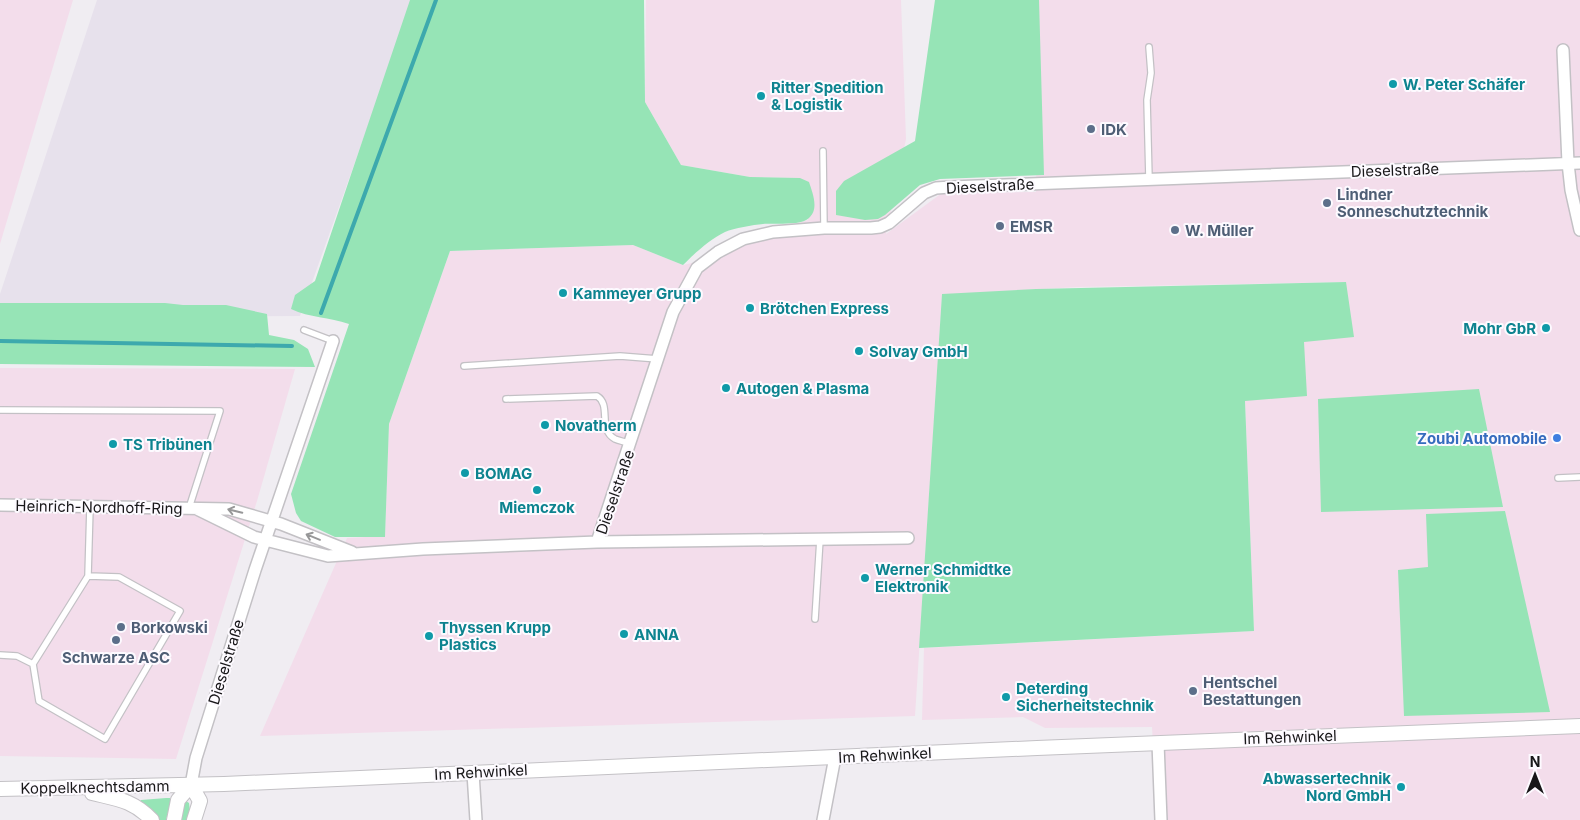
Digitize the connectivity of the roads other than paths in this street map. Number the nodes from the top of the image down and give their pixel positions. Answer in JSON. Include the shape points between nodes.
{"nodes":[{"id":1,"x":1149,"y":47,"type":"dead end"},
{"id":2,"x":1563,"y":50,"type":"dead end"},
{"id":3,"x":824,"y":151,"type":"dead end"},
{"id":4,"x":1568,"y":163,"type":"junction"},
{"id":5,"x":1580,"y":163,"type":"edge"},
{"id":6,"x":1150,"y":179,"type":"junction"},
{"id":7,"x":824,"y":228,"type":"junction"},
{"id":8,"x":1580,"y":230,"type":"edge"},
{"id":9,"x":304,"y":330,"type":"dead end"},
{"id":10,"x":333,"y":341,"type":"joint"},
{"id":11,"x":658,"y":359,"type":"junction"},
{"id":12,"x":464,"y":366,"type":"dead end"},
{"id":13,"x":506,"y":399,"type":"dead end"},
{"id":14,"x":0,"y":410,"type":"edge"},
{"id":15,"x":631,"y":444,"type":"junction"},
{"id":16,"x":1580,"y":477,"type":"edge"},
{"id":17,"x":1558,"y":478,"type":"dead end"},
{"id":18,"x":0,"y":505,"type":"edge"},
{"id":19,"x":90,"y":507,"type":"junction"},
{"id":20,"x":193,"y":509,"type":"junction"},
{"id":21,"x":271,"y":521,"type":"junction"},
{"id":22,"x":908,"y":538,"type":"dead end"},
{"id":23,"x":820,"y":539,"type":"junction"},
{"id":24,"x":265,"y":540,"type":"junction"},
{"id":25,"x":598,"y":542,"type":"junction"},
{"id":26,"x":354,"y":553,"type":"junction"},
{"id":27,"x":88,"y":576,"type":"junction"},
{"id":28,"x":815,"y":619,"type":"dead end"},
{"id":29,"x":0,"y":655,"type":"edge"},
{"id":30,"x":33,"y":664,"type":"junction"},
{"id":31,"x":1580,"y":726,"type":"edge"},
{"id":32,"x":1158,"y":743,"type":"junction"},
{"id":33,"x":835,"y":757,"type":"junction"},
{"id":34,"x":473,"y":773,"type":"junction"},
{"id":35,"x":191,"y":785,"type":"junction"},
{"id":36,"x":71,"y":788,"type":"junction"},
{"id":37,"x":0,"y":789,"type":"edge"},
{"id":38,"x":152,"y":820,"type":"edge"},
{"id":39,"x":174,"y":820,"type":"edge"},
{"id":40,"x":194,"y":820,"type":"edge"},
{"id":41,"x":476,"y":820,"type":"edge"},
{"id":42,"x":823,"y":820,"type":"edge"},
{"id":43,"x":1161,"y":820,"type":"edge"}],
"edges":[{"from":1,"to":6,"type":"lane"},
{"from":2,"to":4,"type":"street"},
{"from":3,"to":7,"type":"lane"},
{"from":4,"to":5,"type":"street","name":"Dieselstraße"},
{"from":4,"to":6,"type":"street","name":"Dieselstraße"},
{"from":4,"to":8,"type":"street"},
{"from":6,"to":7,"type":"street","name":"Dieselstraße","via":[[936,188],[924,193],[880,227]]},
{"from":7,"to":11,"type":"street","name":"Dieselstraße","via":[[773,232],[743,239],[697,268],[673,312]]},
{"from":9,"to":10,"type":"lane"},
{"from":10,"to":21,"type":"street","name":"Dieselstraße"},
{"from":11,"to":12,"type":"lane","via":[[620,356]]},
{"from":11,"to":15,"type":"street","name":"Dieselstraße"},
{"from":13,"to":15,"type":"lane","via":[[597,396],[605,408],[609,434]]},
{"from":14,"to":20,"type":"lane","via":[[220,411]]},
{"from":15,"to":25,"type":"street","name":"Dieselstraße"},
{"from":16,"to":17,"type":"lane"},
{"from":18,"to":19,"type":"street","name":"Heinrich-Nordhoff-Ring"},
{"from":19,"to":20,"type":"street","name":"Heinrich-Nordhoff-Ring"},
{"from":19,"to":27,"type":"lane"},
{"from":21,"to":20,"type":"street","name":"Heinrich-Nordhoff-Ring","one_way":true,"via":[[228,509]]},
{"from":20,"to":24,"type":"street","name":"Heinrich-Nordhoff-Ring"},
{"from":21,"to":24,"type":"street","name":"Dieselstraße"},
{"from":26,"to":21,"type":"street","name":"Dieselstraße","one_way":true},
{"from":22,"to":23,"type":"street","name":"Dieselstraße"},
{"from":23,"to":25,"type":"street","name":"Dieselstraße"},
{"from":23,"to":28,"type":"lane"},
{"from":24,"to":26,"type":"street","name":"Dieselstraße","via":[[328,556]]},
{"from":24,"to":35,"type":"street","name":"Dieselstraße","via":[[196,758]]},
{"from":25,"to":26,"type":"street","name":"Dieselstraße"},
{"from":27,"to":30,"type":"lane"},
{"from":27,"to":30,"type":"lane","via":[[119,577],[180,611],[105,739],[39,701]]},
{"from":29,"to":30,"type":"lane","via":[[16,656]]},
{"from":31,"to":32,"type":"street","name":"Im Rehwinkel"},
{"from":32,"to":33,"type":"street","name":"Im Rehwinkel"},
{"from":32,"to":43,"type":"street"},
{"from":33,"to":34,"type":"street","name":"Im Rehwinkel"},
{"from":33,"to":42,"type":"street"},
{"from":34,"to":35,"type":"street","name":"Im Rehwinkel"},
{"from":34,"to":41,"type":"street"},
{"from":35,"to":36,"type":"street","name":"Koppelknechtsdamm"},
{"from":35,"to":39,"type":"street","via":[[178,800]]},
{"from":35,"to":40,"type":"street","via":[[200,801]]},
{"from":36,"to":37,"type":"street","name":"Koppelknechtsdamm"},
{"from":36,"to":38,"type":"street","via":[[130,802]]}]}
